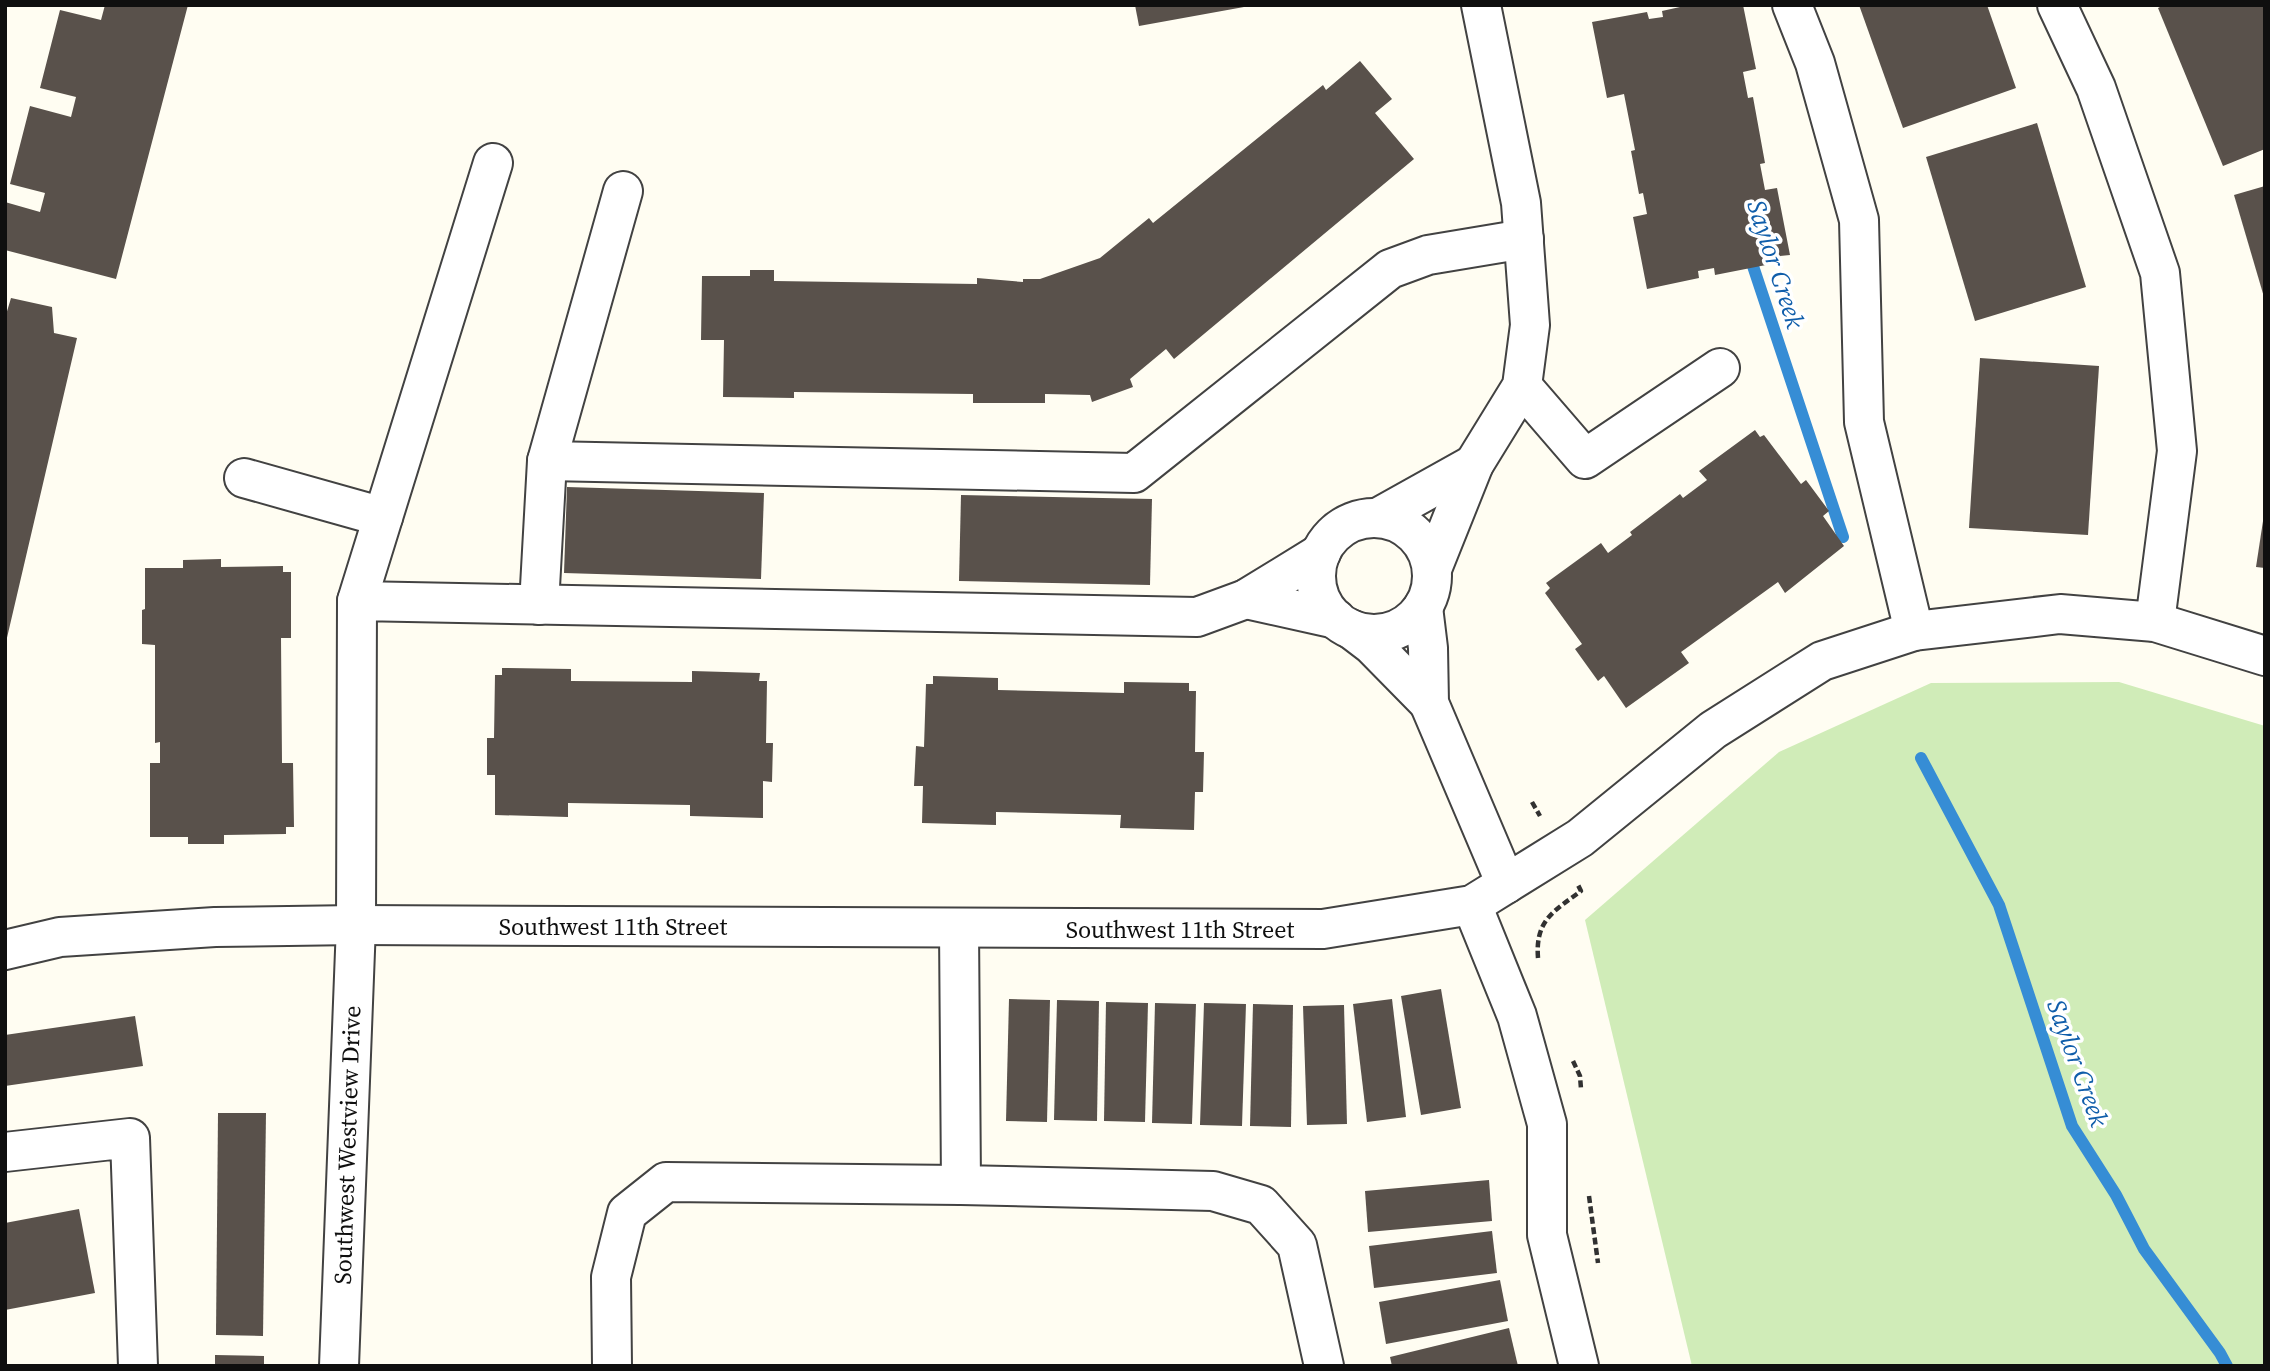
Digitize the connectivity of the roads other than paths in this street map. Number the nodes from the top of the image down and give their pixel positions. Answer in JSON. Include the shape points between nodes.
{"nodes":[{"id":1,"x":1481,"y":5,"type":"edge"},
{"id":2,"x":1792,"y":5,"type":"edge"},
{"id":3,"x":2057,"y":5,"type":"edge"},
{"id":4,"x":493,"y":163,"type":"dead end"},
{"id":5,"x":623,"y":191,"type":"dead end"},
{"id":6,"x":1524,"y":239,"type":"junction"},
{"id":7,"x":1720,"y":368,"type":"dead end"},
{"id":8,"x":1522,"y":386,"type":"junction"},
{"id":9,"x":547,"y":461,"type":"junction"},
{"id":10,"x":1474,"y":464,"type":"junction"},
{"id":11,"x":244,"y":478,"type":"dead end"},
{"id":12,"x":383,"y":517,"type":"junction"},
{"id":13,"x":1379,"y":517,"type":"junction"},
{"id":14,"x":1321,"y":553,"type":"junction"},
{"id":15,"x":1432,"y":569,"type":"junction"},
{"id":16,"x":1246,"y":599,"type":"junction"},
{"id":17,"x":357,"y":601,"type":"junction"},
{"id":18,"x":539,"y":605,"type":"junction"},
{"id":19,"x":1423,"y":607,"type":"junction"},
{"id":20,"x":2155,"y":622,"type":"junction"},
{"id":21,"x":1344,"y":624,"type":"junction"},
{"id":22,"x":1914,"y":631,"type":"junction"},
{"id":23,"x":2265,"y":656,"type":"edge"},
{"id":24,"x":1429,"y":704,"type":"junction"},
{"id":25,"x":1506,"y":884,"type":"junction"},
{"id":26,"x":1472,"y":905,"type":"junction"},
{"id":27,"x":356,"y":925,"type":"junction"},
{"id":28,"x":959,"y":928,"type":"junction"},
{"id":29,"x":5,"y":950,"type":"edge"},
{"id":30,"x":5,"y":1152,"type":"edge"},
{"id":31,"x":961,"y":1185,"type":"junction"},
{"id":32,"x":138,"y":1366,"type":"edge"},
{"id":33,"x":339,"y":1366,"type":"edge"},
{"id":34,"x":612,"y":1366,"type":"edge"},
{"id":35,"x":1324,"y":1366,"type":"edge"},
{"id":36,"x":1579,"y":1366,"type":"edge"}],
"edges":[{"from":1,"to":6,"type":"street","via":[[1521,203]]},
{"from":2,"to":22,"type":"street","via":[[1815,63],[1860,220],[1864,422]]},
{"from":3,"to":20,"type":"street","via":[[2096,88],[2160,274],[2177,450]]},
{"from":4,"to":12,"type":"street","name":"Southwest Westview Drive"},
{"from":5,"to":9,"type":"street"},
{"from":6,"to":8,"type":"street","via":[[1531,325]]},
{"from":6,"to":9,"type":"street","via":[[1428,255],[1390,270],[1134,473]]},
{"from":7,"to":8,"type":"street","via":[[1586,459]]},
{"from":8,"to":10,"type":"street"},
{"from":9,"to":18,"type":"street"},
{"from":10,"to":13,"type":"street"},
{"from":10,"to":15,"type":"street"},
{"from":11,"to":12,"type":"street"},
{"from":12,"to":17,"type":"street","name":"Southwest Westview Drive"},
{"from":13,"to":14,"type":"street","via":[[1344,526]]},
{"from":13,"to":15,"type":"street","via":[[1414,533],[1426,549]]},
{"from":14,"to":16,"type":"street"},
{"from":14,"to":21,"type":"street","via":[[1316,570],[1318,589],[1324,606]]},
{"from":15,"to":19,"type":"street","via":[[1431,589]]},
{"from":16,"to":18,"type":"street","via":[[1197,617]]},
{"from":16,"to":21,"type":"street"},
{"from":17,"to":18,"type":"street"},
{"from":17,"to":27,"type":"street","name":"Southwest Westview Drive"},
{"from":19,"to":21,"type":"street","via":[[1409,622],[1391,631],[1371,634]]},
{"from":19,"to":24,"type":"street"},
{"from":20,"to":22,"type":"street","name":"Southwest 11th Street","via":[[2060,614]]},
{"from":20,"to":23,"type":"street","name":"Southwest 11th Street"},
{"from":21,"to":24,"type":"street","via":[[1372,645]]},
{"from":22,"to":25,"type":"street","name":"Southwest 11th Street","via":[[1822,660],[1713,730],[1580,838]]},
{"from":24,"to":25,"type":"street"},
{"from":25,"to":26,"type":"street","name":"Southwest 11th Street"},
{"from":26,"to":28,"type":"street","name":"Southwest 11th Street","via":[[1323,929]]},
{"from":26,"to":36,"type":"street","via":[[1517,1016],[1547,1124],[1547,1235]]},
{"from":27,"to":28,"type":"street","name":"Southwest 11th Street"},
{"from":27,"to":29,"type":"street","name":"Southwest 11th Street","via":[[60,937]]},
{"from":27,"to":33,"type":"street","name":"Southwest Westview Drive"},
{"from":28,"to":31,"type":"street"},
{"from":30,"to":32,"type":"street","via":[[131,1138]]},
{"from":31,"to":34,"type":"street","via":[[666,1182],[627,1213],[611,1277]]},
{"from":31,"to":35,"type":"street","via":[[1213,1191],[1261,1205],[1297,1245]]}]}
